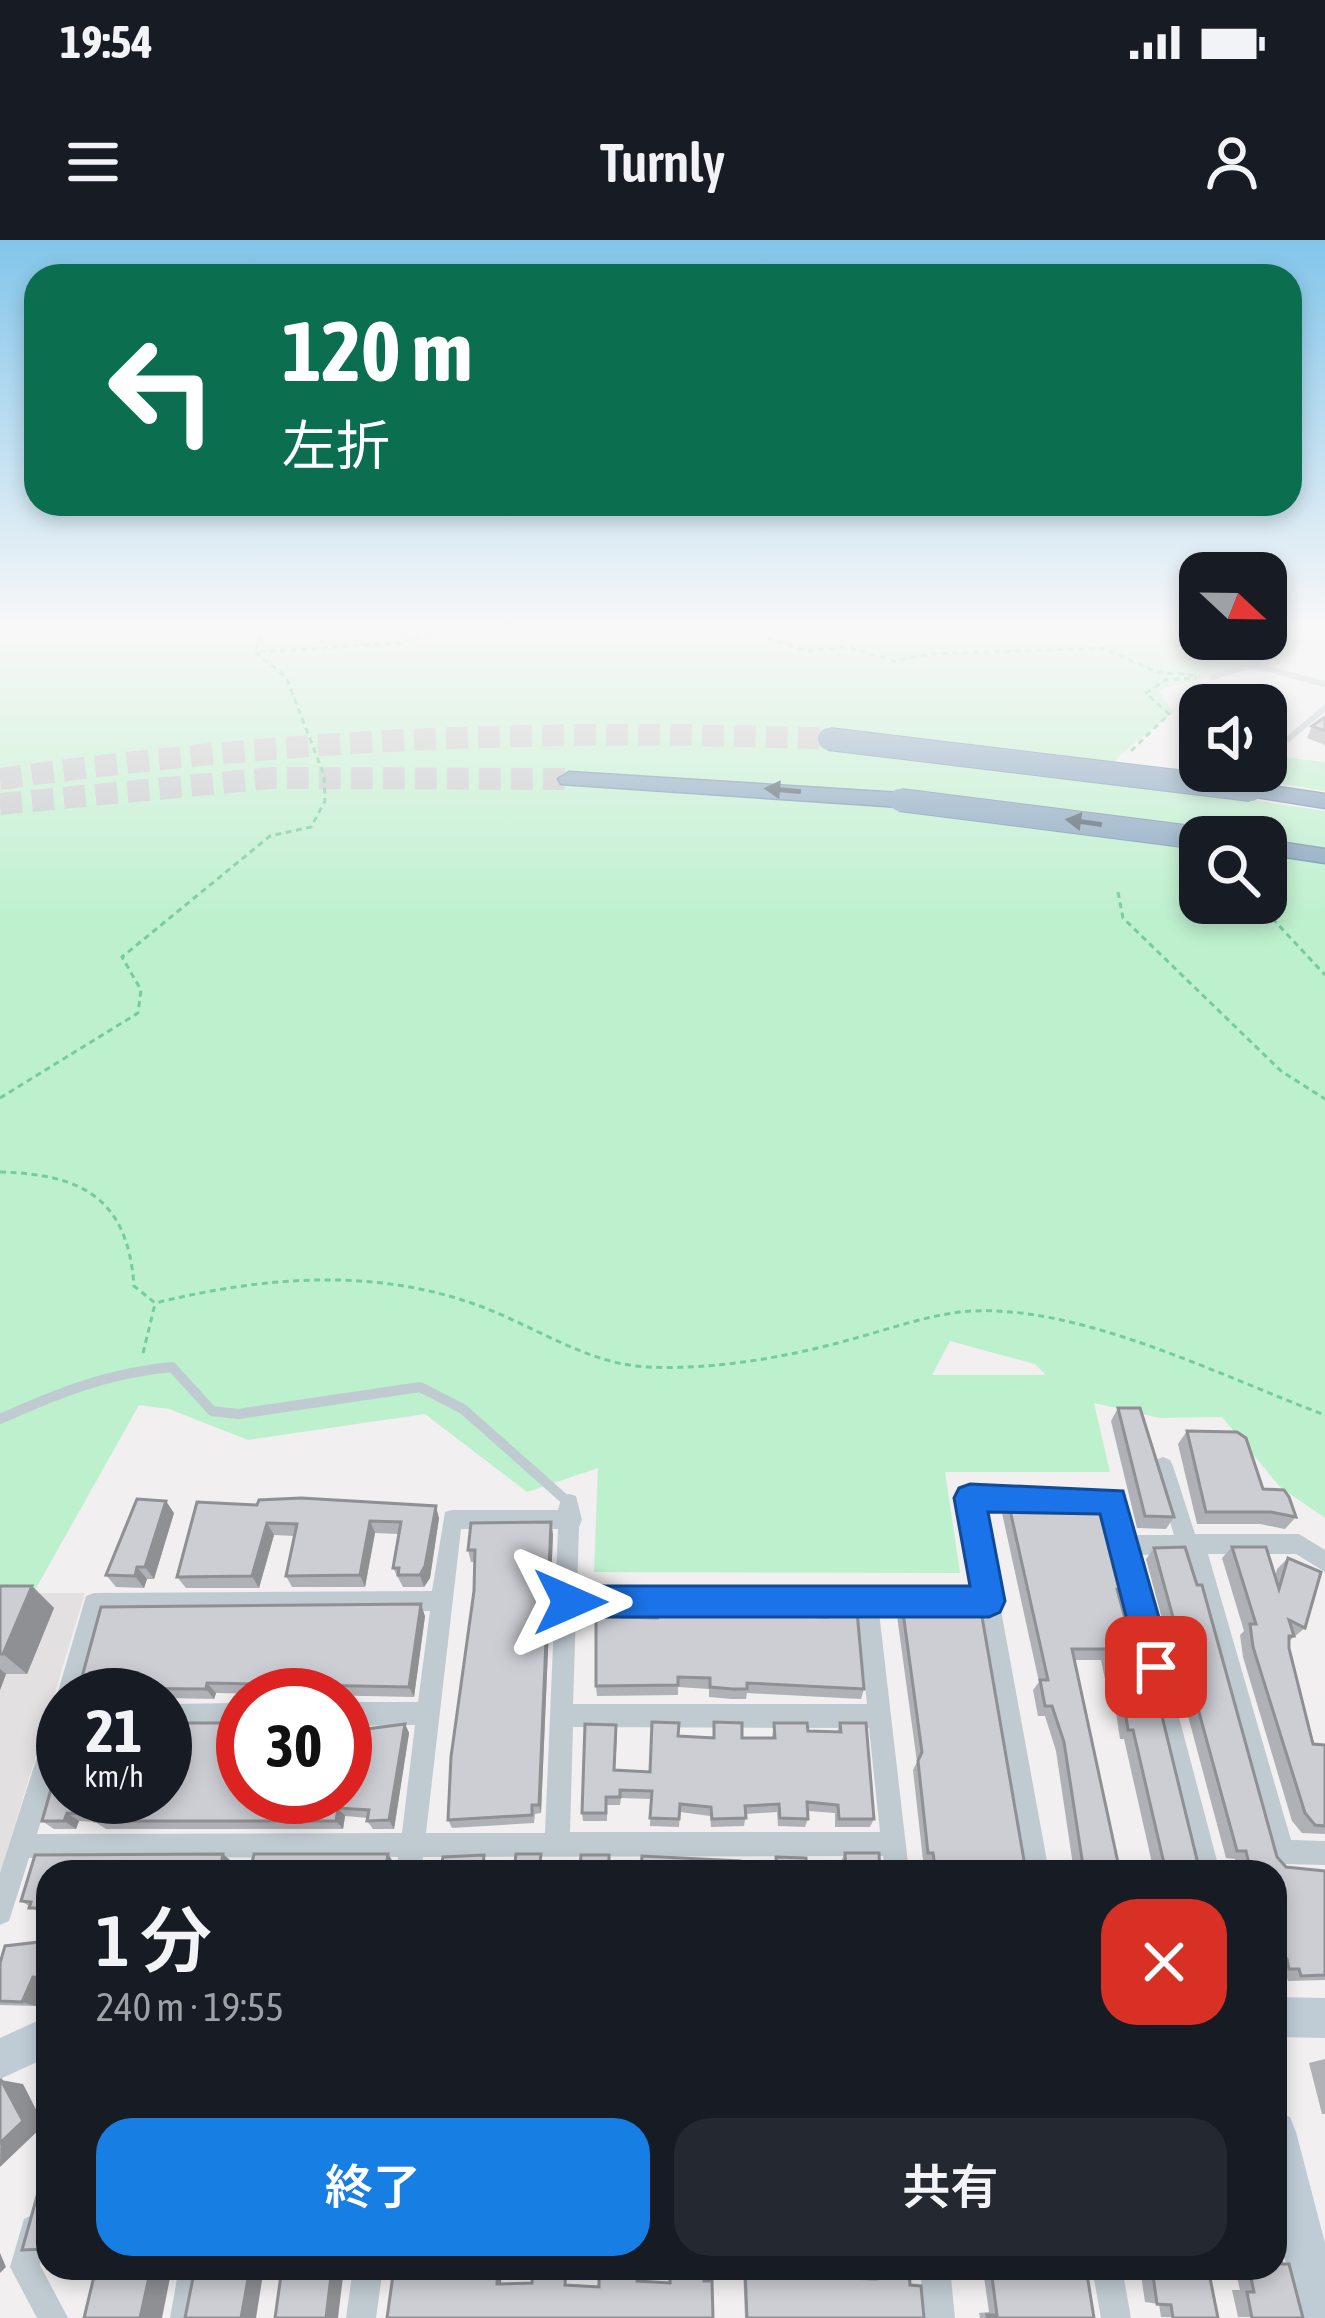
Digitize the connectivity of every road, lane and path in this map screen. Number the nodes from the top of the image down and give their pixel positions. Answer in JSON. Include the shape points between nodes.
{"nodes":[{"id":1,"x":305,"y":728,"type":"edge"},
{"id":2,"x":1152,"y":728,"type":"edge"},
{"id":3,"x":1301,"y":728,"type":"edge"},
{"id":4,"x":829,"y":739,"type":"tunnel mouth"},
{"id":5,"x":1287,"y":740,"type":"dead end"},
{"id":6,"x":1131,"y":761,"type":"dead end"},
{"id":7,"x":569,"y":779,"type":"tunnel mouth"},
{"id":8,"x":1325,"y":801,"type":"edge"},
{"id":9,"x":1179,"y":835,"type":"edge"},
{"id":10,"x":1287,"y":851,"type":"edge"},
{"id":11,"x":1318,"y":855,"type":"edge"},
{"id":12,"x":1118,"y":892,"type":"dead end"},
{"id":13,"x":1278,"y":924,"type":"edge"},
{"id":14,"x":1325,"y":975,"type":"edge"},
{"id":15,"x":1,"y":1095,"type":"edge"},
{"id":16,"x":1325,"y":1099,"type":"edge"},
{"id":17,"x":0,"y":1172,"type":"edge"},
{"id":18,"x":155,"y":1303,"type":"junction"},
{"id":19,"x":140,"y":1368,"type":"junction"},
{"id":20,"x":1325,"y":1414,"type":"edge"},
{"id":21,"x":0,"y":1419,"type":"edge"},
{"id":22,"x":1163,"y":1466,"type":"edge"},
{"id":23,"x":571,"y":1512,"type":"junction"},
{"id":24,"x":1191,"y":1544,"type":"junction"},
{"id":25,"x":1124,"y":1545,"type":"junction"},
{"id":26,"x":1325,"y":1562,"type":"edge"},
{"id":27,"x":443,"y":1601,"type":"junction"},
{"id":28,"x":989,"y":1601,"type":"junction"},
{"id":29,"x":570,"y":1602,"type":"junction"},
{"id":30,"x":867,"y":1602,"type":"junction"},
{"id":31,"x":76,"y":1668,"type":"edge"},
{"id":32,"x":428,"y":1713,"type":"junction"},
{"id":33,"x":372,"y":1714,"type":"edge"},
{"id":34,"x":563,"y":1715,"type":"junction"},
{"id":35,"x":879,"y":1716,"type":"junction"},
{"id":36,"x":36,"y":1798,"type":"edge"},
{"id":37,"x":557,"y":1844,"type":"junction"},
{"id":38,"x":894,"y":1844,"type":"junction"},
{"id":39,"x":20,"y":1846,"type":"junction"},
{"id":40,"x":1325,"y":1853,"type":"edge"},
{"id":41,"x":411,"y":1859,"type":"edge"},
{"id":42,"x":896,"y":1860,"type":"edge"},
{"id":43,"x":1035,"y":1860,"type":"edge"},
{"id":44,"x":1205,"y":1860,"type":"edge"},
{"id":45,"x":0,"y":1912,"type":"edge"},
{"id":46,"x":1287,"y":2018,"type":"edge"},
{"id":47,"x":1325,"y":2018,"type":"edge"},
{"id":48,"x":36,"y":2048,"type":"edge"},
{"id":49,"x":0,"y":2060,"type":"edge"},
{"id":50,"x":1287,"y":2179,"type":"edge"},
{"id":51,"x":36,"y":2221,"type":"edge"},
{"id":52,"x":192,"y":2280,"type":"edge"},
{"id":53,"x":366,"y":2280,"type":"edge"},
{"id":54,"x":936,"y":2280,"type":"edge"},
{"id":55,"x":1109,"y":2280,"type":"edge"},
{"id":56,"x":53,"y":2318,"type":"edge"},
{"id":57,"x":185,"y":2318,"type":"edge"},
{"id":58,"x":361,"y":2318,"type":"edge"},
{"id":59,"x":940,"y":2318,"type":"edge"},
{"id":60,"x":1116,"y":2318,"type":"edge"},
{"id":61,"x":1322,"y":2318,"type":"edge"}],
"edges":[{"from":1,"to":15,"type":"path","via":[[325,784],[311,827],[270,836],[122,957],[142,990],[138,1012]]},
{"from":2,"to":6,"type":"path","via":[[1131,746]]},
{"from":3,"to":5,"type":"lane"},
{"from":4,"to":8,"type":"highway","bridge":true},
{"from":9,"to":7,"type":"highway","one_way":true,"bridge":true,"via":[[900,800]]},
{"from":10,"to":11,"type":"highway"},
{"from":12,"to":16,"type":"path","via":[[1123,918],[1281,1071]]},
{"from":13,"to":14,"type":"path"},
{"from":17,"to":18,"type":"path","via":[[62,1177],[114,1205],[135,1253],[134,1286]]},
{"from":18,"to":19,"type":"path"},
{"from":18,"to":20,"type":"path","via":[[268,1277],[394,1283],[642,1367],[810,1349],[918,1317],[982,1311],[1061,1323]]},
{"from":19,"to":21,"type":"lane","via":[[95,1378]]},
{"from":19,"to":23,"type":"lane","via":[[172,1366],[212,1412],[238,1414],[420,1388],[463,1409]]},
{"from":22,"to":24,"type":"street"},
{"from":23,"to":27,"type":"street","via":[[452,1519]]},
{"from":23,"to":29,"type":"street"},
{"from":24,"to":25,"type":"street"},
{"from":24,"to":26,"type":"street","via":[[1300,1544]]},
{"from":24,"to":40,"type":"street","via":[[1282,1852]]},
{"from":25,"to":28,"type":"street","via":[[1112,1501],[970,1498]]},
{"from":25,"to":44,"type":"street"},
{"from":27,"to":31,"type":"street","via":[[94,1603]]},
{"from":27,"to":32,"type":"street"},
{"from":28,"to":30,"type":"street"},
{"from":28,"to":43,"type":"street"},
{"from":29,"to":30,"type":"street"},
{"from":29,"to":34,"type":"street"},
{"from":30,"to":35,"type":"street"},
{"from":32,"to":33,"type":"street"},
{"from":32,"to":41,"type":"street"},
{"from":34,"to":35,"type":"street"},
{"from":34,"to":37,"type":"street"},
{"from":35,"to":38,"type":"street"},
{"from":36,"to":39,"type":"street"},
{"from":37,"to":38,"type":"street"},
{"from":37,"to":41,"type":"street"},
{"from":38,"to":42,"type":"street"},
{"from":39,"to":41,"type":"street"},
{"from":39,"to":45,"type":"street"},
{"from":46,"to":47,"type":"street"},
{"from":48,"to":49,"type":"street"},
{"from":50,"to":61,"type":"street"},
{"from":51,"to":56,"type":"street","via":[[25,2267]]},
{"from":52,"to":57,"type":"street"},
{"from":53,"to":58,"type":"street"},
{"from":54,"to":59,"type":"street"},
{"from":55,"to":60,"type":"street"}]}
